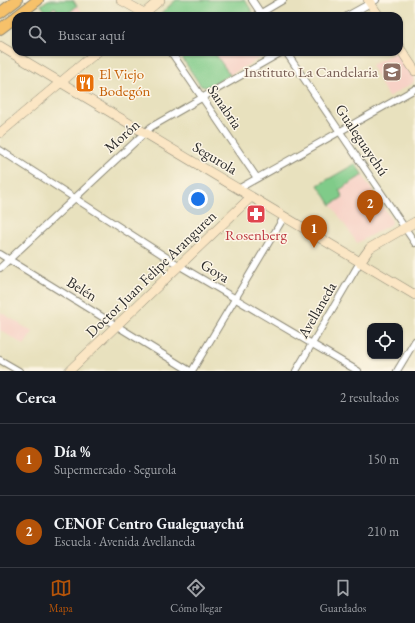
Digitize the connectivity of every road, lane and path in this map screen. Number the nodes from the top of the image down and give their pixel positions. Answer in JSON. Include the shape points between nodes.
{"nodes":[{"id":1,"x":17,"y":0,"type":"edge"},
{"id":2,"x":38,"y":0,"type":"edge"},
{"id":3,"x":121,"y":0,"type":"edge"},
{"id":4,"x":160,"y":0,"type":"edge"},
{"id":5,"x":252,"y":0,"type":"edge"},
{"id":6,"x":283,"y":0,"type":"edge"},
{"id":7,"x":371,"y":1,"type":"edge"},
{"id":8,"x":22,"y":12,"type":"edge"},
{"id":9,"x":139,"y":12,"type":"edge"},
{"id":10,"x":147,"y":12,"type":"edge"},
{"id":11,"x":261,"y":12,"type":"edge"},
{"id":12,"x":265,"y":12,"type":"edge"},
{"id":13,"x":353,"y":12,"type":"edge"},
{"id":14,"x":377,"y":12,"type":"edge"},
{"id":15,"x":0,"y":13,"type":"edge"},
{"id":16,"x":12,"y":20,"type":"edge"},
{"id":17,"x":0,"y":29,"type":"edge"},
{"id":18,"x":0,"y":46,"type":"edge"},
{"id":19,"x":12,"y":53,"type":"edge"},
{"id":20,"x":403,"y":53,"type":"edge"},
{"id":21,"x":16,"y":56,"type":"edge"},
{"id":22,"x":92,"y":56,"type":"edge"},
{"id":23,"x":174,"y":56,"type":"edge"},
{"id":24,"x":275,"y":56,"type":"edge"},
{"id":25,"x":289,"y":56,"type":"edge"},
{"id":26,"x":415,"y":71,"type":"edge"},
{"id":27,"x":60,"y":83,"type":"junction"},
{"id":28,"x":415,"y":89,"type":"edge"},
{"id":29,"x":202,"y":98,"type":"junction"},
{"id":30,"x":340,"y":132,"type":"junction"},
{"id":31,"x":144,"y":133,"type":"junction"},
{"id":32,"x":0,"y":134,"type":"edge"},
{"id":33,"x":0,"y":150,"type":"edge"},
{"id":34,"x":257,"y":178,"type":"junction"},
{"id":35,"x":238,"y":188,"type":"junction"},
{"id":36,"x":251,"y":197,"type":"junction"},
{"id":37,"x":74,"y":198,"type":"junction"},
{"id":38,"x":284,"y":216,"type":"junction"},
{"id":39,"x":415,"y":222,"type":"edge"},
{"id":40,"x":405,"y":228,"type":"junction"},
{"id":41,"x":415,"y":243,"type":"edge"},
{"id":42,"x":0,"y":254,"type":"edge"},
{"id":43,"x":9,"y":260,"type":"junction"},
{"id":44,"x":360,"y":262,"type":"junction"},
{"id":45,"x":180,"y":266,"type":"junction"},
{"id":46,"x":0,"y":268,"type":"edge"},
{"id":47,"x":415,"y":295,"type":"edge"},
{"id":48,"x":235,"y":299,"type":"junction"},
{"id":49,"x":117,"y":326,"type":"junction"},
{"id":50,"x":415,"y":340,"type":"edge"},
{"id":51,"x":312,"y":344,"type":"junction"},
{"id":52,"x":0,"y":360,"type":"edge"},
{"id":53,"x":19,"y":371,"type":"edge"},
{"id":54,"x":69,"y":371,"type":"edge"},
{"id":55,"x":191,"y":371,"type":"edge"},
{"id":56,"x":296,"y":371,"type":"edge"},
{"id":57,"x":358,"y":371,"type":"edge"},
{"id":58,"x":397,"y":371,"type":"edge"}],
"edges":[{"from":1,"to":15,"type":"main road"},
{"from":2,"to":8,"type":"main road"},
{"from":3,"to":9,"type":"street"},
{"from":4,"to":10,"type":"street"},
{"from":5,"to":11,"type":"street"},
{"from":6,"to":12,"type":"street"},
{"from":7,"to":13,"type":"street"},
{"from":7,"to":14,"type":"street"},
{"from":16,"to":17,"type":"main road"},
{"from":18,"to":19,"type":"street","name":"Segurola"},
{"from":20,"to":26,"type":"street"},
{"from":21,"to":27,"type":"street","name":"Segurola"},
{"from":22,"to":27,"type":"street"},
{"from":23,"to":29,"type":"street","name":"Sanabria"},
{"from":24,"to":29,"type":"street","name":"Morón"},
{"from":25,"to":30,"type":"street","name":"Gualeguaychú"},
{"from":27,"to":31,"type":"street","name":"Segurola"},
{"from":27,"to":32,"type":"street"},
{"from":28,"to":30,"type":"street"},
{"from":29,"to":31,"type":"street","name":"Morón"},
{"from":29,"to":34,"type":"street","name":"Sanabria"},
{"from":30,"to":34,"type":"street"},
{"from":30,"to":40,"type":"street","name":"Gualeguaychú"},
{"from":31,"to":35,"type":"street","name":"Segurola"},
{"from":31,"to":37,"type":"street","name":"Morón"},
{"from":33,"to":37,"type":"street","name":"Goya"},
{"from":34,"to":35,"type":"street"},
{"from":35,"to":36,"type":"street","name":"Segurola"},
{"from":36,"to":38,"type":"street","name":"Segurola"},
{"from":36,"to":45,"type":"street","name":"Doctor Juan Felipe Aranguren"},
{"from":37,"to":43,"type":"street","name":"Morón"},
{"from":37,"to":45,"type":"street","name":"Goya"},
{"from":38,"to":44,"type":"street","name":"Segurola"},
{"from":38,"to":48,"type":"street"},
{"from":39,"to":40,"type":"street"},
{"from":40,"to":41,"type":"street","name":"Gualeguaychú"},
{"from":40,"to":44,"type":"street","via":[[370,248]]},
{"from":42,"to":43,"type":"street","name":"Belén"},
{"from":43,"to":46,"type":"street","name":"Morón"},
{"from":43,"to":49,"type":"street","name":"Belén"},
{"from":44,"to":47,"type":"street","name":"Segurola"},
{"from":44,"to":51,"type":"street","name":"Avellaneda"},
{"from":45,"to":48,"type":"street","name":"Goya"},
{"from":45,"to":49,"type":"street","name":"Doctor Juan Felipe Aranguren"},
{"from":48,"to":51,"type":"street","name":"Goya"},
{"from":48,"to":55,"type":"street"},
{"from":49,"to":54,"type":"street","name":"Doctor Juan Felipe Aranguren"},
{"from":49,"to":55,"type":"street","name":"Belén"},
{"from":50,"to":58,"type":"street"},
{"from":51,"to":56,"type":"street","name":"Avellaneda"},
{"from":51,"to":57,"type":"street","name":"Goya"},
{"from":52,"to":53,"type":"street"}]}
